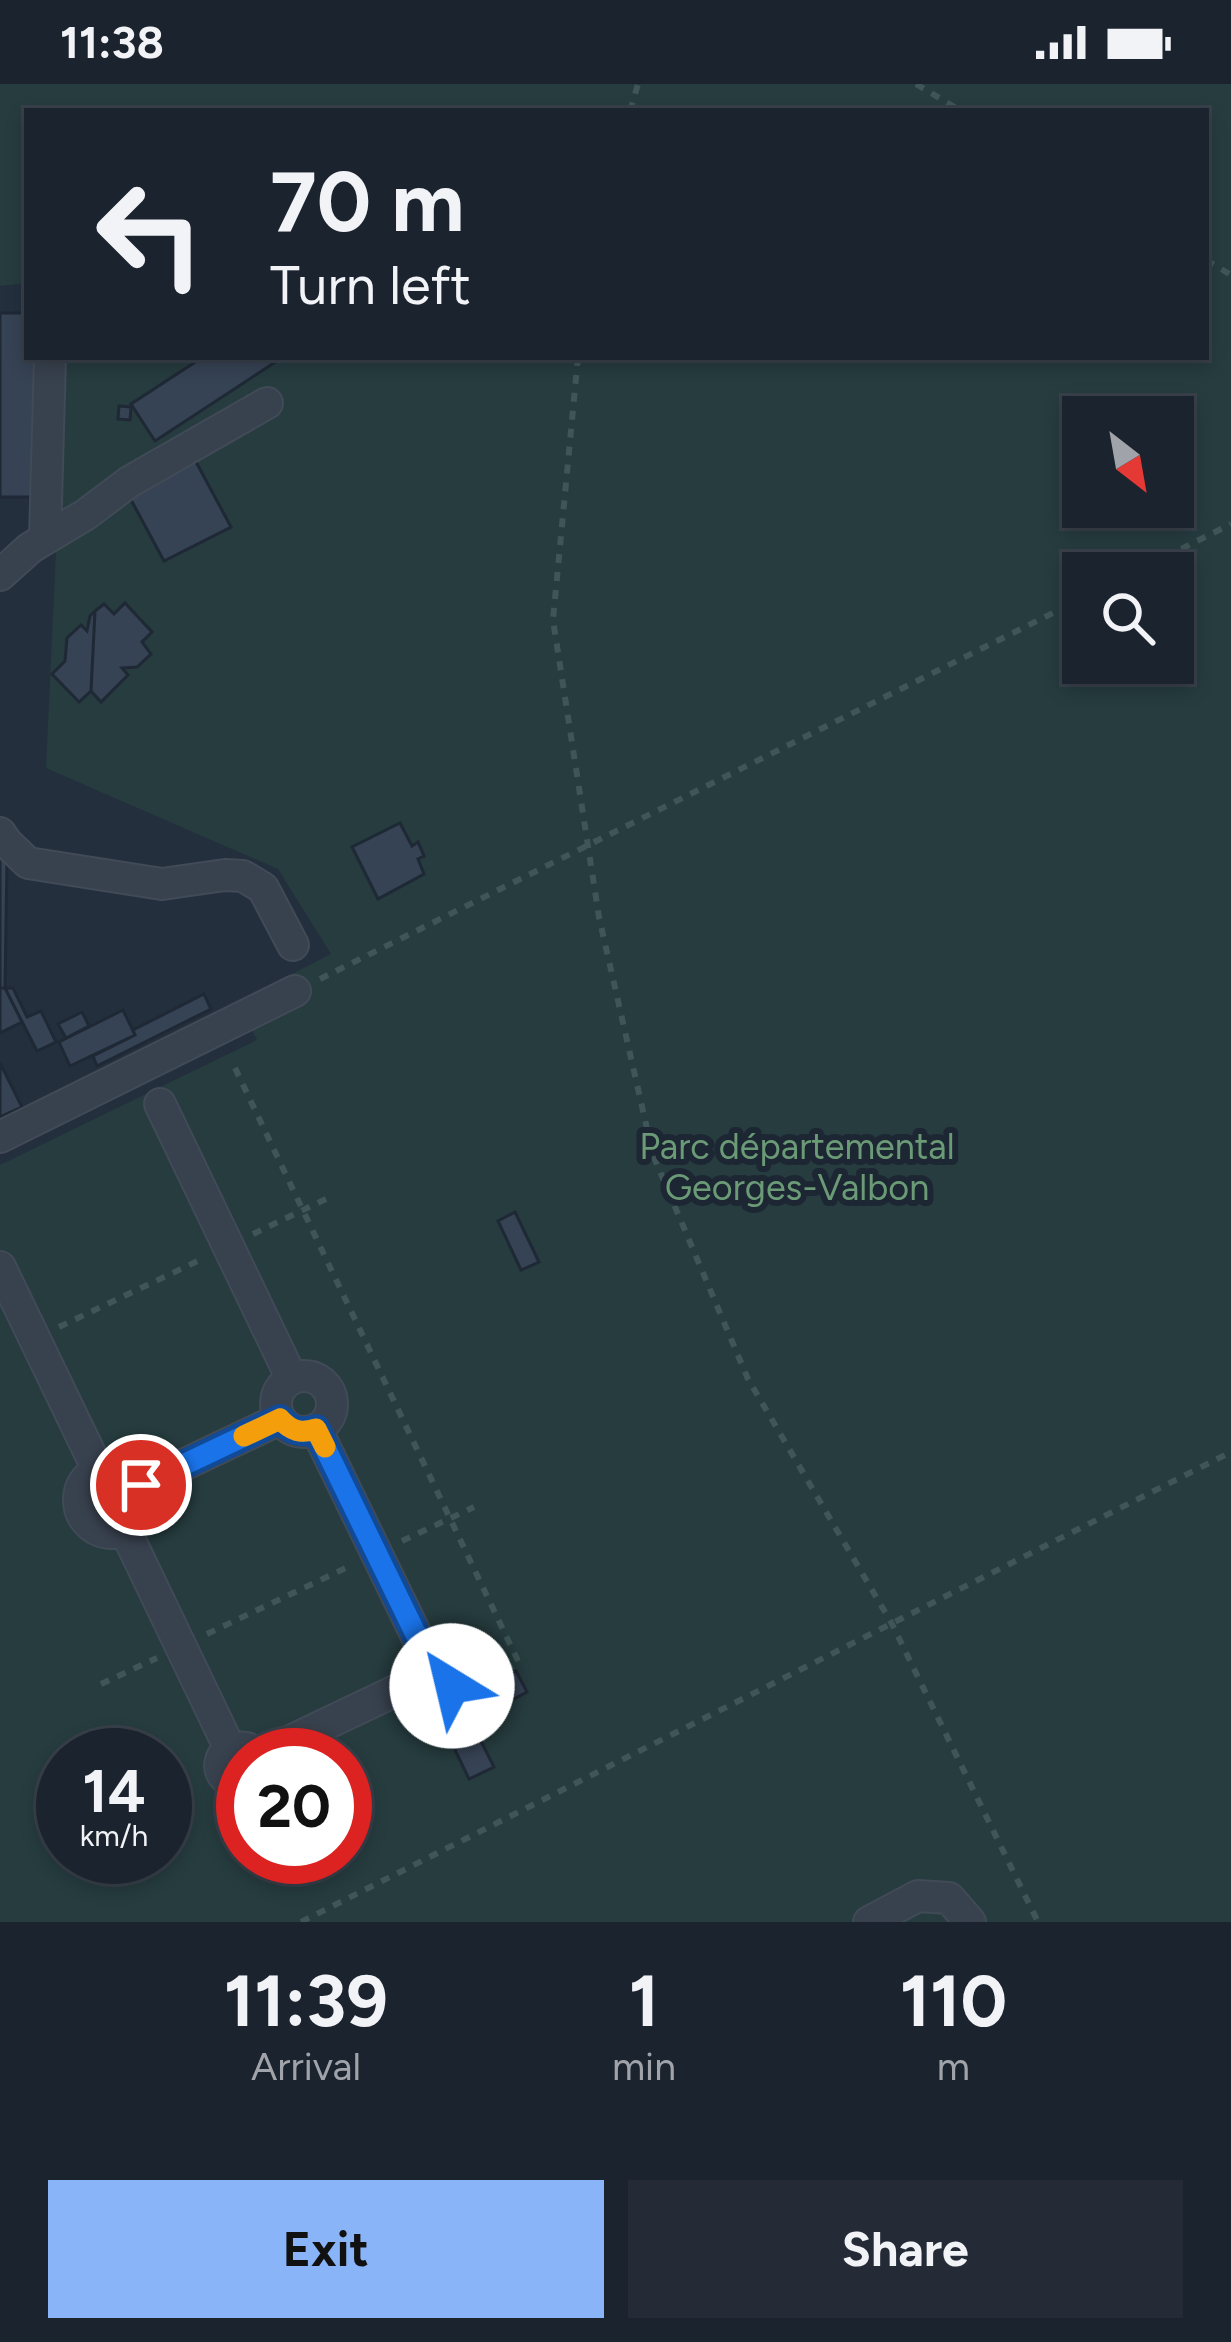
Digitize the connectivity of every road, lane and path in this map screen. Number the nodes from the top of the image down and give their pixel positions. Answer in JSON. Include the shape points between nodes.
{"nodes":[{"id":1,"x":916,"y":84,"type":"edge"},
{"id":2,"x":956,"y":108,"type":"edge"},
{"id":3,"x":50,"y":360,"type":"edge"},
{"id":4,"x":578,"y":360,"type":"edge"},
{"id":5,"x":268,"y":403,"type":"dead end"},
{"id":6,"x":1231,"y":524,"type":"edge"},
{"id":7,"x":45,"y":539,"type":"junction"},
{"id":8,"x":1175,"y":552,"type":"edge"},
{"id":9,"x":0,"y":575,"type":"edge"},
{"id":10,"x":1062,"y":608,"type":"edge"},
{"id":11,"x":0,"y":833,"type":"edge"},
{"id":12,"x":588,"y":845,"type":"junction"},
{"id":13,"x":292,"y":945,"type":"dead end"},
{"id":14,"x":295,"y":991,"type":"joint"},
{"id":15,"x":236,"y":1068,"type":"dead end"},
{"id":16,"x":160,"y":1104,"type":"dead end"},
{"id":17,"x":0,"y":1137,"type":"edge"},
{"id":18,"x":326,"y":1199,"type":"dead end"},
{"id":19,"x":303,"y":1210,"type":"junction"},
{"id":20,"x":229,"y":1246,"type":"junction"},
{"id":21,"x":0,"y":1267,"type":"edge"},
{"id":22,"x":34,"y":1339,"type":"junction"},
{"id":23,"x":292,"y":1379,"type":"junction"},
{"id":24,"x":280,"y":1419,"type":"junction"},
{"id":25,"x":316,"y":1429,"type":"junction"},
{"id":26,"x":1231,"y":1453,"type":"edge"},
{"id":27,"x":98,"y":1470,"type":"junction"},
{"id":28,"x":141,"y":1485,"type":"junction"},
{"id":29,"x":474,"y":1507,"type":"dead end"},
{"id":30,"x":450,"y":1518,"type":"junction"},
{"id":31,"x":125,"y":1530,"type":"junction"},
{"id":32,"x":377,"y":1553,"type":"junction"},
{"id":33,"x":892,"y":1624,"type":"junction"},
{"id":34,"x":181,"y":1646,"type":"junction"},
{"id":35,"x":424,"y":1651,"type":"junction"},
{"id":36,"x":456,"y":1679,"type":"junction"},
{"id":37,"x":414,"y":1682,"type":"junction"},
{"id":38,"x":101,"y":1684,"type":"dead end"},
{"id":39,"x":233,"y":1728,"type":"edge"},
{"id":40,"x":307,"y":1728,"type":"edge"},
{"id":41,"x":301,"y":1922,"type":"edge"},
{"id":42,"x":869,"y":1922,"type":"edge"},
{"id":43,"x":970,"y":1922,"type":"edge"},
{"id":44,"x":1038,"y":1922,"type":"edge"}],
"edges":[{"from":1,"to":2,"type":"path"},
{"from":3,"to":7,"type":"lane"},
{"from":4,"to":12,"type":"path","via":[[554,620]]},
{"from":5,"to":7,"type":"lane"},
{"from":6,"to":8,"type":"path"},
{"from":7,"to":9,"type":"lane"},
{"from":10,"to":12,"type":"path"},
{"from":11,"to":13,"type":"lane","via":[[28,862],[161,884],[243,877],[263,889]]},
{"from":12,"to":14,"type":"path"},
{"from":12,"to":33,"type":"path","via":[[653,1155],[748,1379]]},
{"from":14,"to":17,"type":"lane"},
{"from":15,"to":19,"type":"path"},
{"from":16,"to":20,"type":"lane"},
{"from":18,"to":19,"type":"path"},
{"from":19,"to":20,"type":"path"},
{"from":19,"to":30,"type":"path"},
{"from":20,"to":22,"type":"path"},
{"from":20,"to":23,"type":"lane"},
{"from":21,"to":22,"type":"lane"},
{"from":22,"to":27,"type":"lane"},
{"from":23,"to":24,"type":"lane","via":[[279,1392]]},
{"from":23,"to":25,"type":"lane","via":[[311,1377],[327,1388],[330,1415]]},
{"from":24,"to":25,"type":"lane","via":[[292,1430]]},
{"from":24,"to":28,"type":"lane"},
{"from":25,"to":32,"type":"lane"},
{"from":26,"to":33,"type":"path"},
{"from":27,"to":28,"type":"lane","via":[[118,1467]]},
{"from":27,"to":31,"type":"lane","via":[[79,1497],[84,1518],[103,1532]]},
{"from":28,"to":31,"type":"lane","via":[[145,1506]]},
{"from":29,"to":30,"type":"path"},
{"from":30,"to":32,"type":"path"},
{"from":30,"to":36,"type":"path","via":[[519,1663],[473,1686]]},
{"from":31,"to":34,"type":"lane"},
{"from":32,"to":34,"type":"path"},
{"from":32,"to":35,"type":"lane"},
{"from":33,"to":41,"type":"path"},
{"from":33,"to":44,"type":"path"},
{"from":34,"to":38,"type":"path"},
{"from":34,"to":39,"type":"lane"},
{"from":35,"to":36,"type":"lane","via":[[453,1657]]},
{"from":35,"to":37,"type":"lane","via":[[412,1668]]},
{"from":36,"to":37,"type":"lane","via":[[432,1695]]},
{"from":37,"to":40,"type":"lane"},
{"from":42,"to":43,"type":"lane","via":[[918,1896],[949,1898]]}]}
